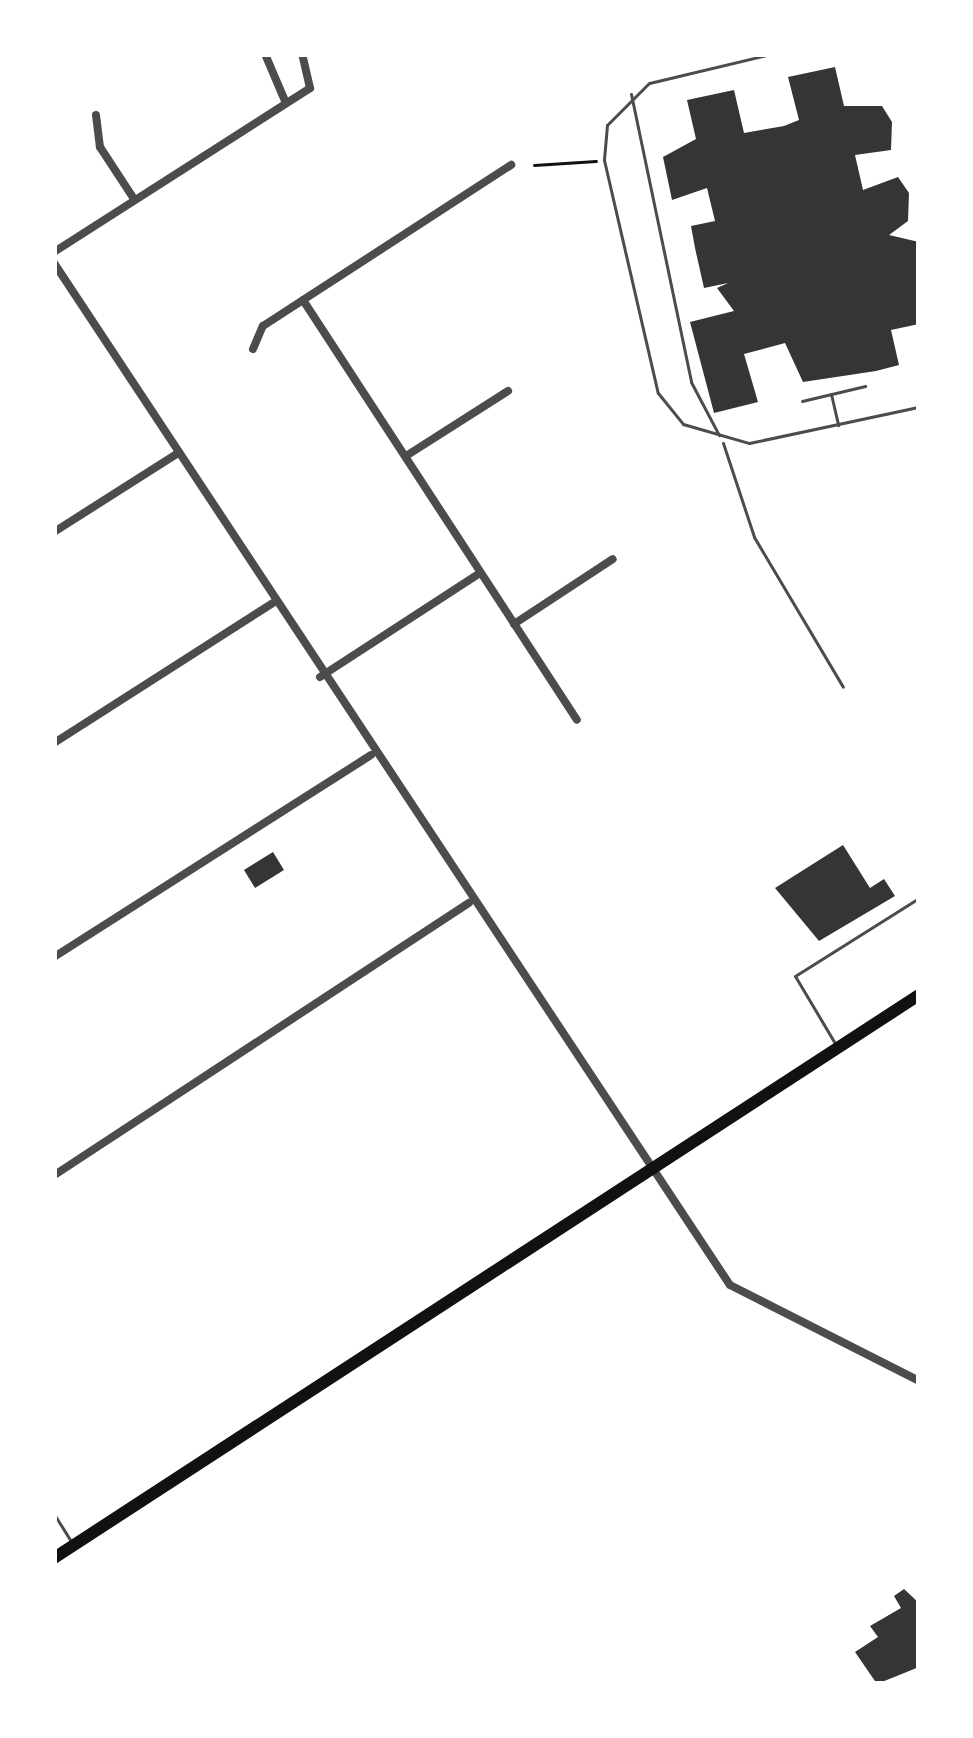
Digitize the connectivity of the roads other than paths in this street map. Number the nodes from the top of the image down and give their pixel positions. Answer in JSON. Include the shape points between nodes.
{"nodes":[{"id":1,"x":265,"y":54,"type":"edge"},
{"id":2,"x":302,"y":54,"type":"edge"},
{"id":3,"x":771,"y":54,"type":"edge"},
{"id":4,"x":631,"y":92,"type":"junction"},
{"id":5,"x":285,"y":102,"type":"junction"},
{"id":6,"x":96,"y":115,"type":"dead end"},
{"id":7,"x":511,"y":165,"type":"dead end"},
{"id":8,"x":134,"y":199,"type":"junction"},
{"id":9,"x":54,"y":252,"type":"edge"},
{"id":10,"x":54,"y":263,"type":"edge"},
{"id":11,"x":303,"y":300,"type":"junction"},
{"id":12,"x":253,"y":349,"type":"dead end"},
{"id":13,"x":865,"y":386,"type":"dead end"},
{"id":14,"x":508,"y":392,"type":"dead end"},
{"id":15,"x":831,"y":394,"type":"junction"},
{"id":16,"x":802,"y":401,"type":"dead end"},
{"id":17,"x":919,"y":407,"type":"edge"},
{"id":18,"x":838,"y":427,"type":"junction"},
{"id":19,"x":723,"y":440,"type":"junction"},
{"id":20,"x":178,"y":453,"type":"junction"},
{"id":21,"x":406,"y":456,"type":"junction"},
{"id":22,"x":54,"y":532,"type":"edge"},
{"id":23,"x":614,"y":559,"type":"dead end"},
{"id":24,"x":480,"y":573,"type":"junction"},
{"id":25,"x":272,"y":602,"type":"junction"},
{"id":26,"x":514,"y":624,"type":"junction"},
{"id":27,"x":320,"y":677,"type":"junction"},
{"id":28,"x":843,"y":686,"type":"dead end"},
{"id":29,"x":577,"y":720,"type":"dead end"},
{"id":30,"x":54,"y":743,"type":"edge"},
{"id":31,"x":371,"y":754,"type":"junction"},
{"id":32,"x":919,"y":898,"type":"edge"},
{"id":33,"x":469,"y":903,"type":"junction"},
{"id":34,"x":54,"y":958,"type":"edge"},
{"id":35,"x":919,"y":995,"type":"edge"},
{"id":36,"x":837,"y":1047,"type":"junction"},
{"id":37,"x":56,"y":1165,"type":"edge"},
{"id":38,"x":648,"y":1176,"type":"junction"},
{"id":39,"x":919,"y":1381,"type":"edge"},
{"id":40,"x":54,"y":1514,"type":"edge"},
{"id":41,"x":74,"y":1545,"type":"junction"},
{"id":42,"x":54,"y":1558,"type":"edge"}],
"edges":[{"from":1,"to":5,"type":"street"},
{"from":2,"to":5,"type":"street","via":[[314,80]]},
{"from":3,"to":4,"type":"lane"},
{"from":4,"to":19,"type":"lane","via":[[691,382]]},
{"from":4,"to":19,"type":"lane","via":[[613,110],[604,160],[658,393],[683,424]]},
{"from":5,"to":8,"type":"street"},
{"from":6,"to":8,"type":"street","via":[[100,147]]},
{"from":7,"to":11,"type":"street"},
{"from":8,"to":9,"type":"street"},
{"from":10,"to":20,"type":"street"},
{"from":11,"to":12,"type":"street","via":[[263,326]]},
{"from":11,"to":21,"type":"street"},
{"from":13,"to":15,"type":"lane"},
{"from":14,"to":21,"type":"street"},
{"from":15,"to":16,"type":"lane"},
{"from":15,"to":18,"type":"lane"},
{"from":17,"to":18,"type":"lane"},
{"from":18,"to":19,"type":"lane"},
{"from":19,"to":28,"type":"lane","via":[[754,537]]},
{"from":20,"to":22,"type":"street"},
{"from":20,"to":25,"type":"street"},
{"from":21,"to":24,"type":"street"},
{"from":23,"to":26,"type":"street"},
{"from":24,"to":26,"type":"street"},
{"from":24,"to":27,"type":"street"},
{"from":25,"to":27,"type":"street"},
{"from":25,"to":30,"type":"street"},
{"from":26,"to":29,"type":"street"},
{"from":27,"to":31,"type":"street"},
{"from":31,"to":33,"type":"street"},
{"from":31,"to":34,"type":"street"},
{"from":32,"to":36,"type":"lane","via":[[795,976]]},
{"from":33,"to":37,"type":"street"},
{"from":33,"to":38,"type":"street"},
{"from":35,"to":36,"type":"main road"},
{"from":36,"to":38,"type":"main road"},
{"from":38,"to":39,"type":"street","via":[[730,1285]]},
{"from":38,"to":41,"type":"main road"},
{"from":40,"to":41,"type":"lane"},
{"from":41,"to":42,"type":"main road"}]}
